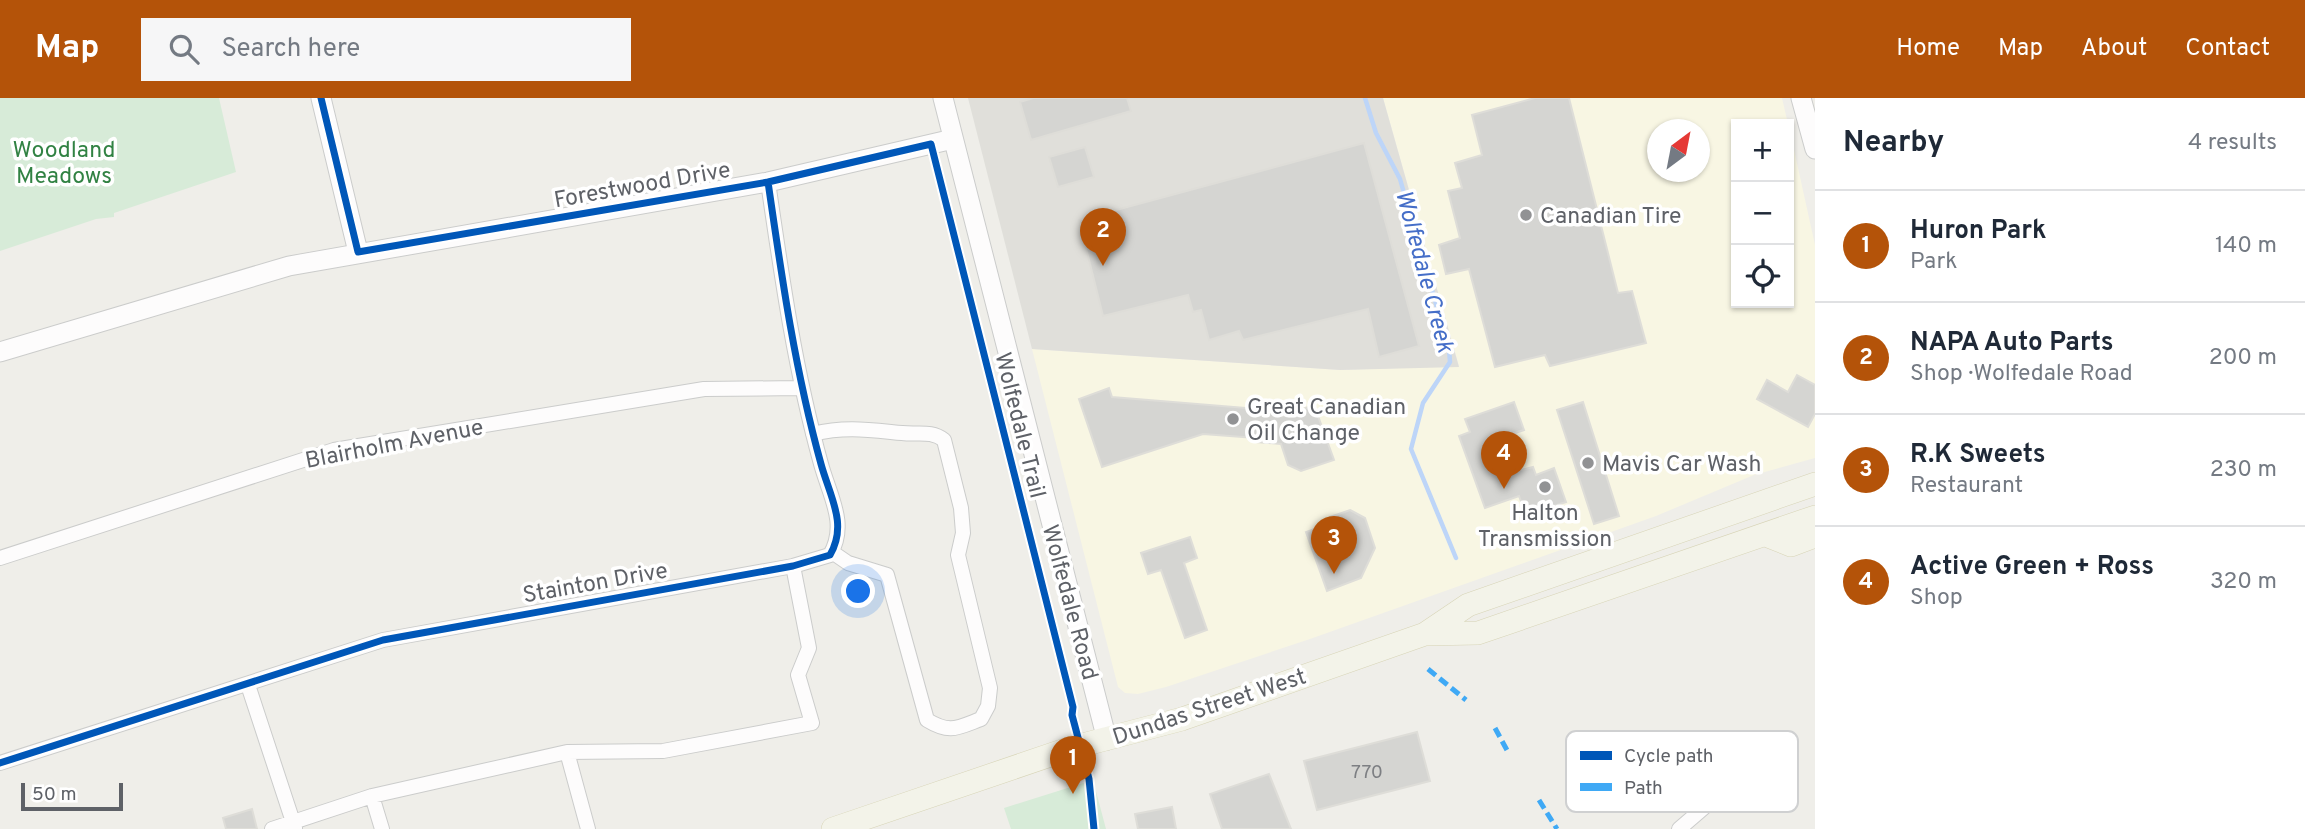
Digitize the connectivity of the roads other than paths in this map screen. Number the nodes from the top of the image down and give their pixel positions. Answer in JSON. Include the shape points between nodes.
{"nodes":[{"id":1,"x":321,"y":98,"type":"edge"},
{"id":2,"x":943,"y":98,"type":"edge"},
{"id":3,"x":1801,"y":98,"type":"edge"},
{"id":4,"x":953,"y":139,"type":"junction"},
{"id":5,"x":1815,"y":149,"type":"edge"},
{"id":6,"x":768,"y":182,"type":"junction"},
{"id":7,"x":358,"y":252,"type":"junction"},
{"id":8,"x":0,"y":352,"type":"edge"},
{"id":9,"x":800,"y":388,"type":"junction"},
{"id":10,"x":813,"y":435,"type":"junction"},
{"id":11,"x":1815,"y":472,"type":"edge"},
{"id":12,"x":1806,"y":487,"type":"edge"},
{"id":13,"x":1815,"y":517,"type":"edge"},
{"id":14,"x":1766,"y":535,"type":"junction"},
{"id":15,"x":1815,"y":536,"type":"edge"},
{"id":16,"x":832,"y":552,"type":"junction"},
{"id":17,"x":0,"y":558,"type":"edge"},
{"id":18,"x":793,"y":566,"type":"junction"},
{"id":19,"x":1425,"y":634,"type":"junction"},
{"id":20,"x":248,"y":685,"type":"junction"},
{"id":21,"x":1107,"y":740,"type":"junction"},
{"id":22,"x":567,"y":752,"type":"junction"},
{"id":23,"x":0,"y":763,"type":"edge"},
{"id":24,"x":372,"y":796,"type":"junction"},
{"id":25,"x":1699,"y":812,"type":"edge"},
{"id":26,"x":294,"y":824,"type":"edge"},
{"id":27,"x":272,"y":829,"type":"edge"},
{"id":28,"x":382,"y":829,"type":"edge"},
{"id":29,"x":588,"y":829,"type":"edge"},
{"id":30,"x":833,"y":829,"type":"edge"},
{"id":31,"x":1679,"y":829,"type":"edge"}],
"edges":[{"from":1,"to":7,"type":"street"},
{"from":2,"to":4,"type":"street","name":"Wolfedale Road"},
{"from":3,"to":5,"type":"street"},
{"from":4,"to":6,"type":"street","name":"Forestwood Drive"},
{"from":4,"to":21,"type":"street","name":"Wolfedale Road"},
{"from":6,"to":7,"type":"street","name":"Forestwood Drive"},
{"from":6,"to":9,"type":"street"},
{"from":7,"to":8,"type":"street","name":"Forestwood Drive","via":[[289,266]]},
{"from":9,"to":10,"type":"street"},
{"from":9,"to":17,"type":"street","name":"Blairholm Avenue","via":[[704,389],[334,450]]},
{"from":10,"to":16,"type":"street","via":[[841,523]]},
{"from":10,"to":16,"type":"street","via":[[867,427],[935,433],[944,440],[961,508],[963,533],[958,555],[990,688],[981,719],[954,729],[942,729],[927,720],[887,575],[848,563]]},
{"from":11,"to":12,"type":"main road","via":[[1805,476]]},
{"from":12,"to":19,"type":"main road","name":"Dundas Street West","via":[[1468,605]]},
{"from":13,"to":14,"type":"main road","name":"Dundas Street West"},
{"from":14,"to":15,"type":"main road","via":[[1791,545]]},
{"from":14,"to":19,"type":"main road","name":"Dundas Street West","via":[[1478,633]]},
{"from":16,"to":18,"type":"street","name":"Stainton Drive"},
{"from":18,"to":20,"type":"street","name":"Stainton Drive","via":[[383,640]]},
{"from":18,"to":22,"type":"street","via":[[809,648],[798,675],[812,723],[663,751]]},
{"from":19,"to":21,"type":"main road","name":"Dundas Street West","via":[[1182,719]]},
{"from":20,"to":23,"type":"street","name":"Stainton Drive"},
{"from":20,"to":26,"type":"street"},
{"from":21,"to":30,"type":"main road","name":"Dundas Street West","via":[[1071,748]]},
{"from":22,"to":24,"type":"street"},
{"from":22,"to":29,"type":"street"},
{"from":24,"to":26,"type":"street"},
{"from":24,"to":28,"type":"street"},
{"from":25,"to":31,"type":"street"},
{"from":26,"to":27,"type":"street"}]}
